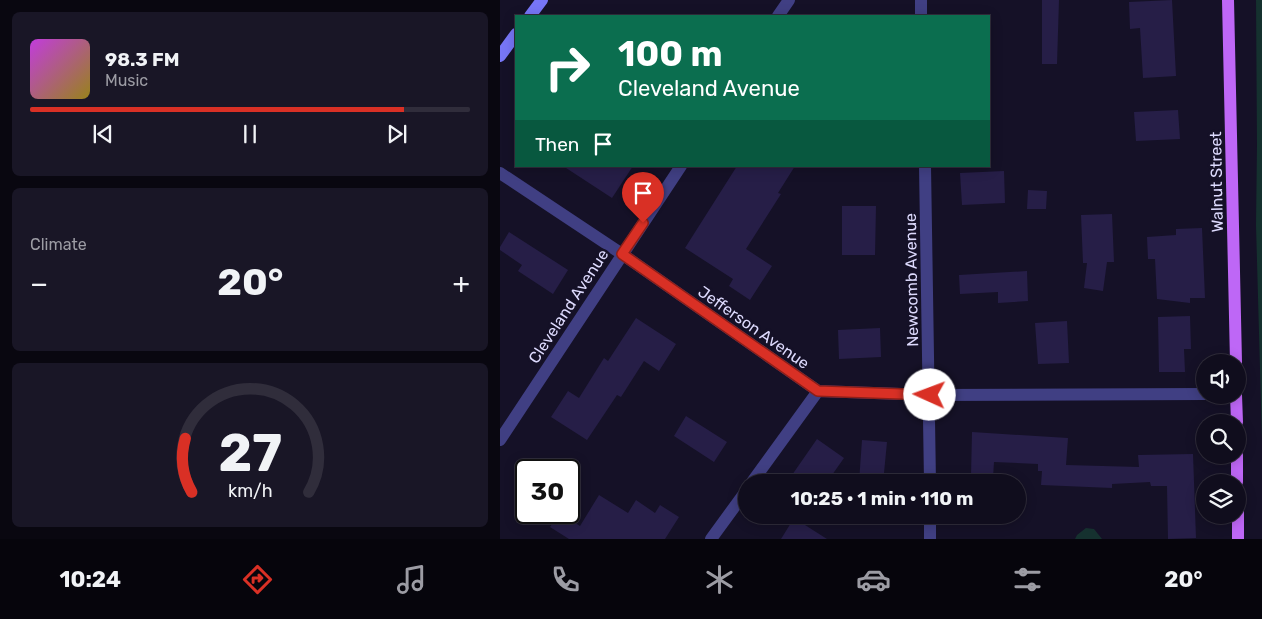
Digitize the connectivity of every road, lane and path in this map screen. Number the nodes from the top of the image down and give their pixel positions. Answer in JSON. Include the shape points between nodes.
{"nodes":[{"id":1,"x":542,"y":0,"type":"edge"},
{"id":2,"x":789,"y":0,"type":"edge"},
{"id":3,"x":921,"y":0,"type":"edge"},
{"id":4,"x":1228,"y":0,"type":"edge"},
{"id":5,"x":531,"y":15,"type":"edge"},
{"id":6,"x":779,"y":15,"type":"edge"},
{"id":7,"x":922,"y":15,"type":"edge"},
{"id":8,"x":515,"y":35,"type":"edge"},
{"id":9,"x":500,"y":56,"type":"edge"},
{"id":10,"x":680,"y":167,"type":"edge"},
{"id":11,"x":925,"y":167,"type":"edge"},
{"id":12,"x":500,"y":173,"type":"edge"},
{"id":13,"x":622,"y":254,"type":"junction"},
{"id":14,"x":1236,"y":354,"type":"edge"},
{"id":15,"x":818,"y":391,"type":"junction"},
{"id":16,"x":1196,"y":394,"type":"edge"},
{"id":17,"x":930,"y":395,"type":"junction"},
{"id":18,"x":500,"y":440,"type":"edge"},
{"id":19,"x":758,"y":474,"type":"edge"},
{"id":20,"x":930,"y":474,"type":"edge"},
{"id":21,"x":738,"y":502,"type":"edge"},
{"id":22,"x":930,"y":524,"type":"edge"},
{"id":23,"x":1238,"y":524,"type":"edge"},
{"id":24,"x":711,"y":539,"type":"edge"},
{"id":25,"x":930,"y":539,"type":"edge"},
{"id":26,"x":1238,"y":539,"type":"edge"}],
"edges":[{"from":1,"to":5,"type":"street"},
{"from":2,"to":6,"type":"street"},
{"from":3,"to":7,"type":"street"},
{"from":4,"to":14,"type":"main road","name":"Walnut Street"},
{"from":8,"to":9,"type":"street"},
{"from":10,"to":13,"type":"street","name":"Cleveland Avenue"},
{"from":11,"to":17,"type":"street","name":"Newcomb Avenue"},
{"from":12,"to":13,"type":"street","name":"Jefferson Avenue"},
{"from":13,"to":15,"type":"street","name":"Jefferson Avenue"},
{"from":13,"to":18,"type":"street","name":"Cleveland Avenue"},
{"from":15,"to":17,"type":"street","name":"Jefferson Avenue"},
{"from":15,"to":19,"type":"street"},
{"from":16,"to":17,"type":"street","name":"Jefferson Avenue"},
{"from":17,"to":20,"type":"street","name":"Newcomb Avenue"},
{"from":21,"to":24,"type":"street"},
{"from":22,"to":25,"type":"street"},
{"from":23,"to":26,"type":"main road"}]}
